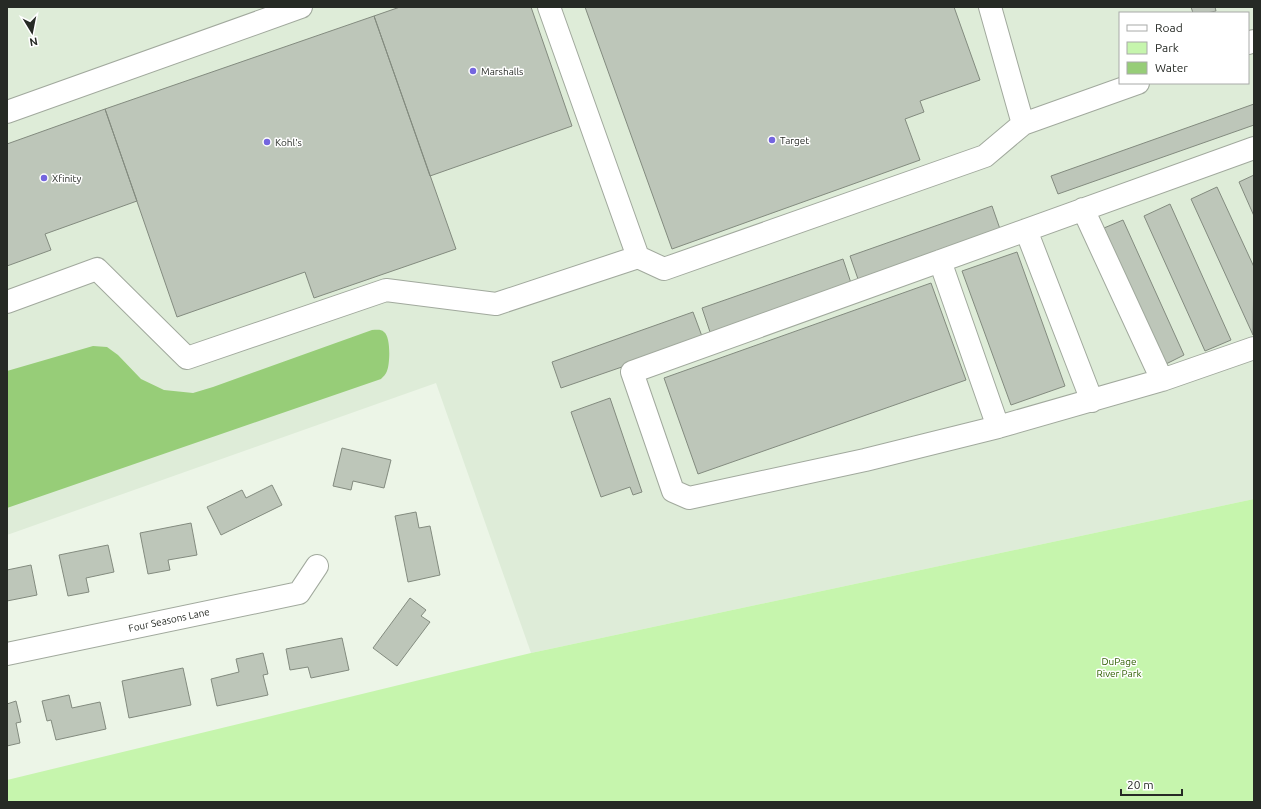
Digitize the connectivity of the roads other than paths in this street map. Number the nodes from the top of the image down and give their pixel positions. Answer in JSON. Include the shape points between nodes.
{"nodes":[{"id":1,"x":302,"y":7,"type":"edge"},
{"id":2,"x":548,"y":7,"type":"edge"},
{"id":3,"x":990,"y":7,"type":"edge"},
{"id":4,"x":1135,"y":84,"type":"edge"},
{"id":5,"x":7,"y":112,"type":"edge"},
{"id":6,"x":1024,"y":124,"type":"junction"},
{"id":7,"x":1254,"y":148,"type":"edge"},
{"id":8,"x":1083,"y":209,"type":"junction"},
{"id":9,"x":1026,"y":230,"type":"junction"},
{"id":10,"x":638,"y":257,"type":"junction"},
{"id":11,"x":940,"y":261,"type":"junction"},
{"id":12,"x":7,"y":302,"type":"edge"},
{"id":13,"x":1254,"y":348,"type":"edge"},
{"id":14,"x":1162,"y":380,"type":"junction"},
{"id":15,"x":1092,"y":401,"type":"junction"},
{"id":16,"x":998,"y":426,"type":"junction"},
{"id":17,"x":317,"y":566,"type":"dead end"},
{"id":18,"x":7,"y":654,"type":"edge"}],
"edges":[{"from":1,"to":5,"type":"street"},
{"from":2,"to":10,"type":"street"},
{"from":3,"to":6,"type":"street"},
{"from":4,"to":6,"type":"street"},
{"from":6,"to":10,"type":"street","via":[[985,156],[664,269]]},
{"from":7,"to":8,"type":"street"},
{"from":8,"to":9,"type":"street"},
{"from":8,"to":14,"type":"street"},
{"from":9,"to":11,"type":"street"},
{"from":9,"to":15,"type":"street"},
{"from":10,"to":12,"type":"street","via":[[496,304],[386,290],[187,358],[97,269]]},
{"from":11,"to":16,"type":"street"},
{"from":11,"to":16,"type":"street","via":[[632,372],[673,491],[689,498],[865,460]]},
{"from":13,"to":14,"type":"street"},
{"from":14,"to":15,"type":"street"},
{"from":15,"to":16,"type":"street"},
{"from":17,"to":18,"type":"street","name":"Four Seasons Lane","via":[[299,593]]}]}
